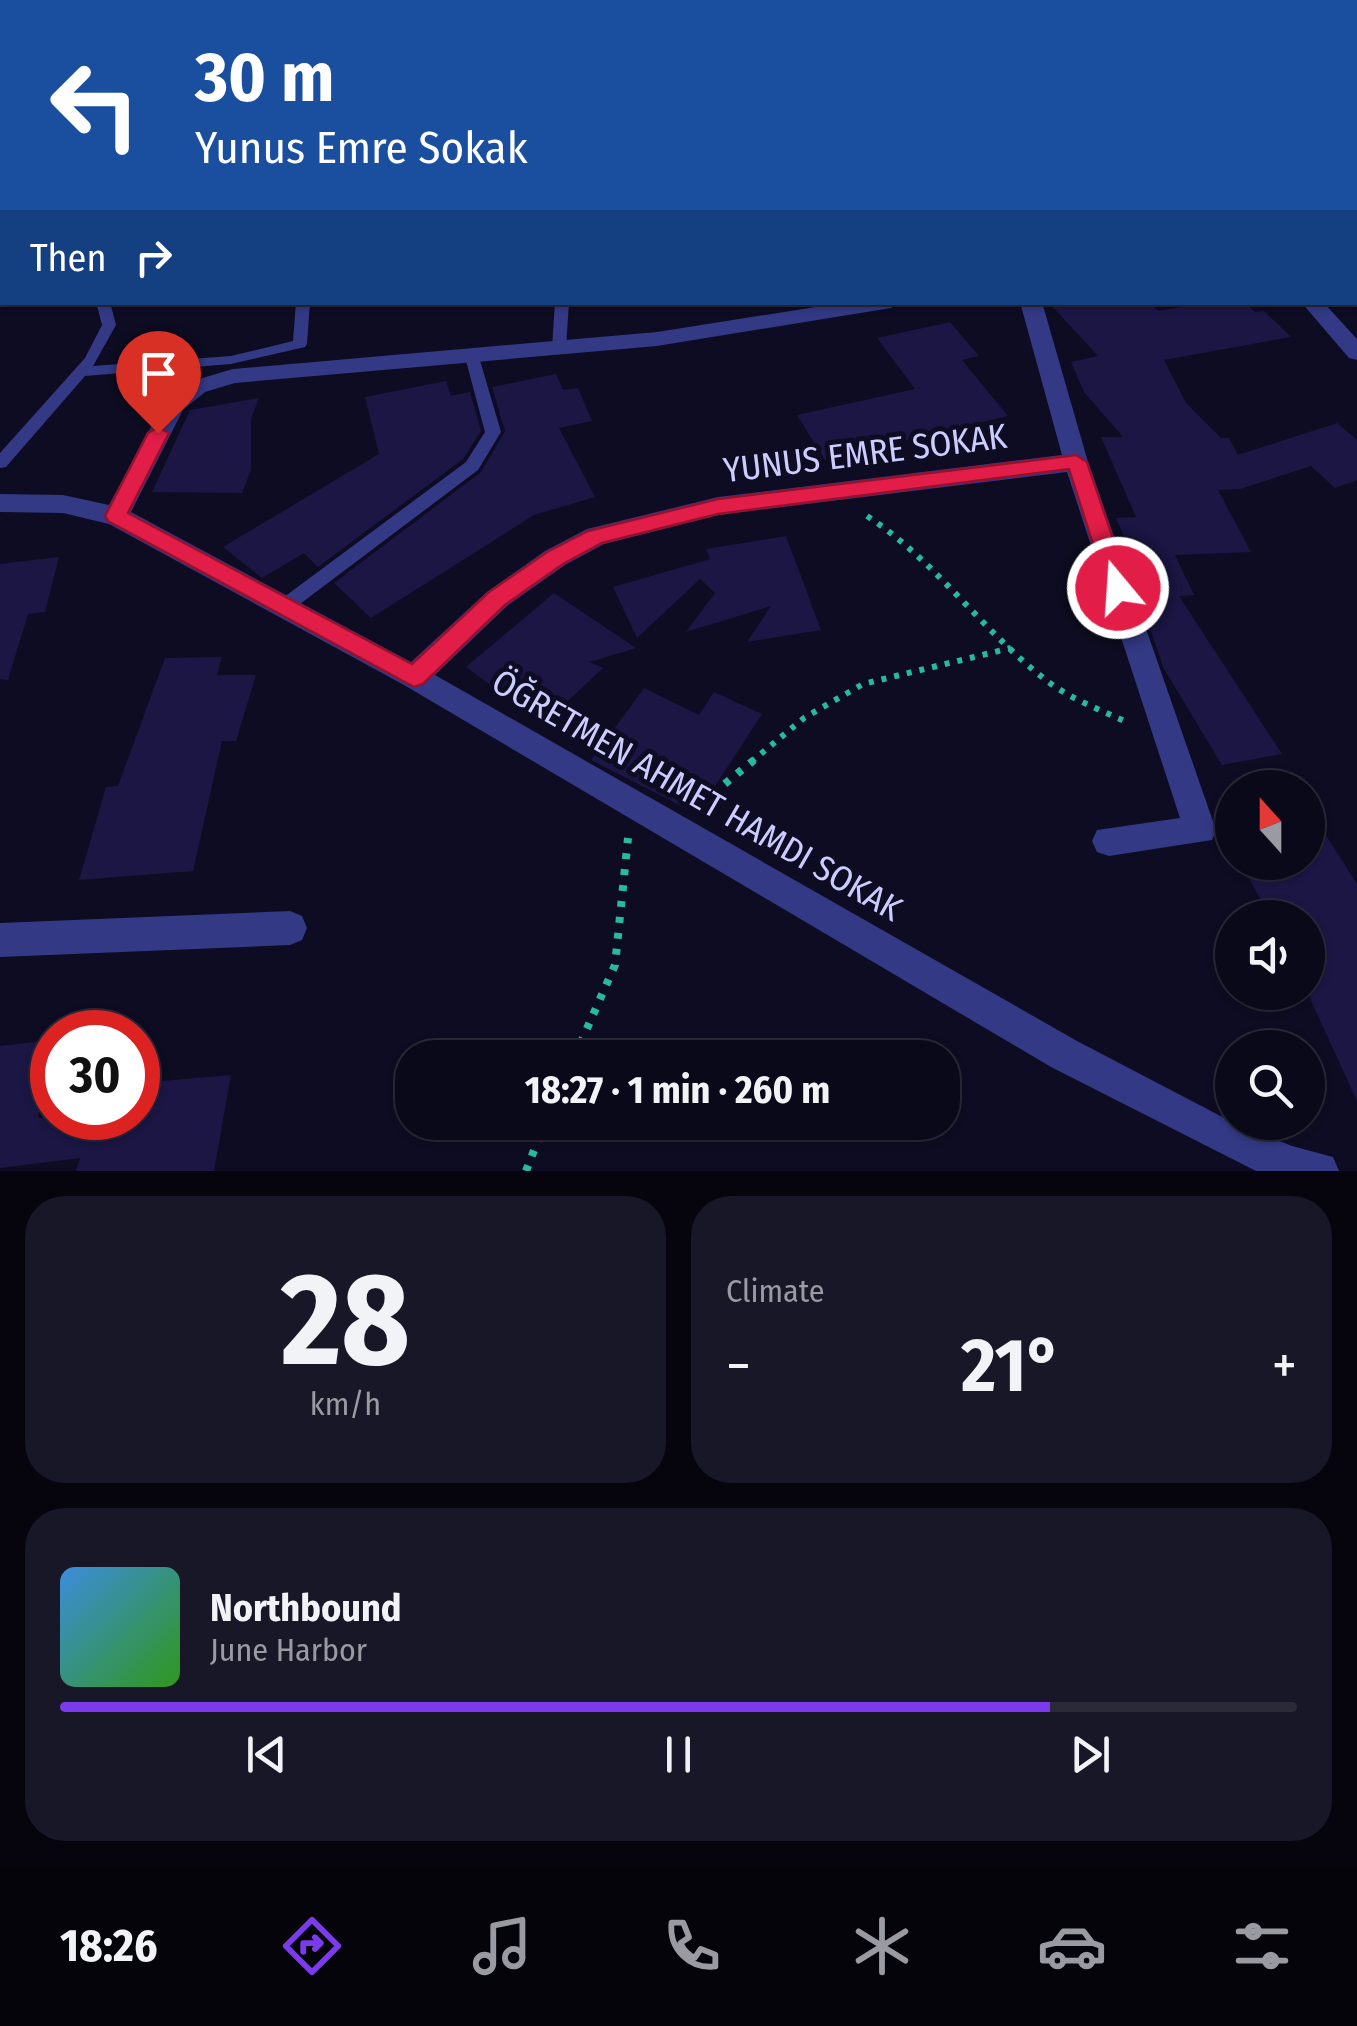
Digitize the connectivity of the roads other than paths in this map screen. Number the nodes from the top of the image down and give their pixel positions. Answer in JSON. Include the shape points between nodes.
{"nodes":[{"id":1,"x":104,"y":305,"type":"edge"},
{"id":2,"x":304,"y":305,"type":"edge"},
{"id":3,"x":562,"y":305,"type":"edge"},
{"id":4,"x":872,"y":305,"type":"edge"},
{"id":5,"x":1031,"y":305,"type":"edge"},
{"id":6,"x":1314,"y":305,"type":"edge"},
{"id":7,"x":559,"y":348,"type":"junction"},
{"id":8,"x":1357,"y":353,"type":"edge"},
{"id":9,"x":472,"y":357,"type":"junction"},
{"id":10,"x":80,"y":372,"type":"junction"},
{"id":11,"x":1076,"y":462,"type":"junction"},
{"id":12,"x":0,"y":463,"type":"edge"},
{"id":13,"x":0,"y":503,"type":"edge"},
{"id":14,"x":116,"y":516,"type":"junction"},
{"id":15,"x":286,"y":605,"type":"junction"},
{"id":16,"x":414,"y":677,"type":"junction"},
{"id":17,"x":1109,"y":841,"type":"dead end"},
{"id":18,"x":290,"y":928,"type":"dead end"},
{"id":19,"x":0,"y":940,"type":"edge"},
{"id":20,"x":1301,"y":1169,"type":"edge"}],
"edges":[{"from":1,"to":10,"type":"lane","via":[[108,325]]},
{"from":2,"to":10,"type":"lane","via":[[300,344],[231,360]]},
{"from":3,"to":7,"type":"lane"},
{"from":4,"to":7,"type":"street"},
{"from":5,"to":11,"type":"street"},
{"from":6,"to":8,"type":"street"},
{"from":7,"to":9,"type":"street"},
{"from":9,"to":14,"type":"street","via":[[234,376],[197,388],[173,406]]},
{"from":9,"to":15,"type":"lane","via":[[493,432],[472,466]]},
{"from":10,"to":12,"type":"lane"},
{"from":11,"to":16,"type":"street","name":"YUNUS EMRE SOKAK","via":[[718,506],[596,536],[497,598]]},
{"from":11,"to":17,"type":"street","via":[[1200,830]]},
{"from":13,"to":14,"type":"street","name":"ÖĞRETMEN AHMET HAMDI SOKAK","via":[[63,504]]},
{"from":14,"to":15,"type":"street","name":"ÖĞRETMEN AHMET HAMDI SOKAK"},
{"from":15,"to":16,"type":"street","name":"ÖĞRETMEN AHMET HAMDI SOKAK"},
{"from":16,"to":20,"type":"street","name":"ÖĞRETMEN AHMET HAMDI SOKAK","via":[[1064,1054]]},
{"from":18,"to":19,"type":"street"}]}
